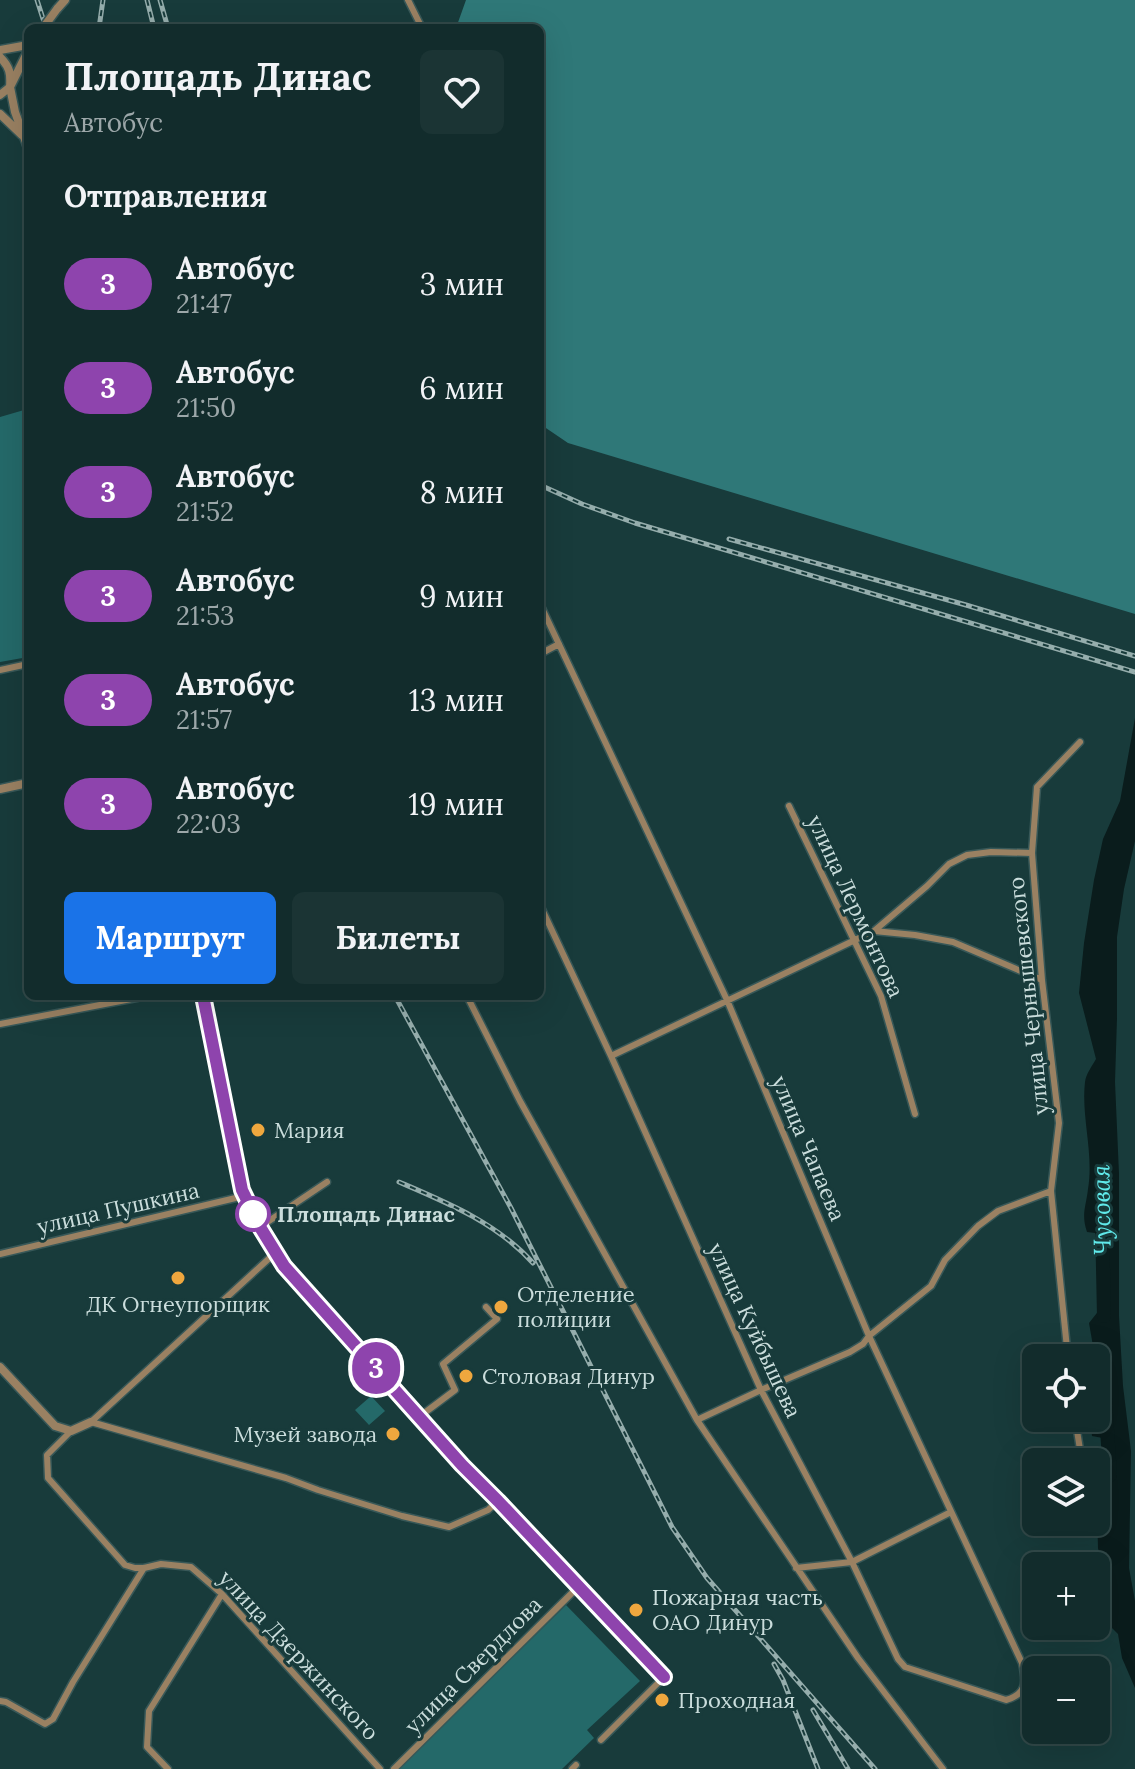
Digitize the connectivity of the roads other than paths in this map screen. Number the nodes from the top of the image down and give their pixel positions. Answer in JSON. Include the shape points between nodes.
{"nodes":[{"id":1,"x":65,"y":0,"type":"edge"},
{"id":2,"x":408,"y":0,"type":"edge"},
{"id":3,"x":46,"y":24,"type":"edge"},
{"id":4,"x":420,"y":24,"type":"edge"},
{"id":5,"x":24,"y":48,"type":"edge"},
{"id":6,"x":0,"y":50,"type":"edge"},
{"id":7,"x":0,"y":57,"type":"edge"},
{"id":8,"x":24,"y":57,"type":"edge"},
{"id":9,"x":10,"y":87,"type":"junction"},
{"id":10,"x":0,"y":95,"type":"edge"},
{"id":11,"x":0,"y":114,"type":"edge"},
{"id":12,"x":24,"y":134,"type":"edge"},
{"id":13,"x":24,"y":139,"type":"edge"},
{"id":14,"x":544,"y":612,"type":"edge"},
{"id":15,"x":559,"y":644,"type":"junction"},
{"id":16,"x":544,"y":652,"type":"edge"},
{"id":17,"x":24,"y":665,"type":"edge"},
{"id":18,"x":0,"y":670,"type":"edge"},
{"id":19,"x":1080,"y":742,"type":"dead end"},
{"id":20,"x":24,"y":784,"type":"edge"},
{"id":21,"x":0,"y":789,"type":"edge"},
{"id":22,"x":789,"y":806,"type":"dead end"},
{"id":23,"x":1032,"y":853,"type":"junction"},
{"id":24,"x":544,"y":914,"type":"edge"},
{"id":25,"x":874,"y":931,"type":"junction"},
{"id":26,"x":854,"y":942,"type":"junction"},
{"id":27,"x":1042,"y":980,"type":"junction"},
{"id":28,"x":126,"y":1000,"type":"edge"},
{"id":29,"x":204,"y":1000,"type":"edge"},
{"id":30,"x":469,"y":1000,"type":"edge"},
{"id":31,"x":727,"y":1000,"type":"junction"},
{"id":32,"x":0,"y":1024,"type":"edge"},
{"id":33,"x":611,"y":1056,"type":"junction"},
{"id":34,"x":915,"y":1114,"type":"dead end"},
{"id":35,"x":327,"y":1182,"type":"dead end"},
{"id":36,"x":1051,"y":1191,"type":"junction"},
{"id":37,"x":244,"y":1196,"type":"junction"},
{"id":38,"x":260,"y":1227,"type":"junction"},
{"id":39,"x":276,"y":1252,"type":"junction"},
{"id":40,"x":0,"y":1254,"type":"edge"},
{"id":41,"x":486,"y":1307,"type":"dead end"},
{"id":42,"x":869,"y":1336,"type":"junction"},
{"id":43,"x":1067,"y":1344,"type":"edge"},
{"id":44,"x":0,"y":1367,"type":"edge"},
{"id":45,"x":761,"y":1390,"type":"junction"},
{"id":46,"x":419,"y":1417,"type":"junction"},
{"id":47,"x":697,"y":1420,"type":"junction"},
{"id":48,"x":91,"y":1422,"type":"junction"},
{"id":49,"x":71,"y":1431,"type":"junction"},
{"id":50,"x":498,"y":1501,"type":"junction"},
{"id":51,"x":951,"y":1512,"type":"junction"},
{"id":52,"x":852,"y":1562,"type":"junction"},
{"id":53,"x":144,"y":1568,"type":"junction"},
{"id":54,"x":796,"y":1568,"type":"junction"},
{"id":55,"x":578,"y":1587,"type":"junction"},
{"id":56,"x":222,"y":1594,"type":"junction"},
{"id":57,"x":664,"y":1677,"type":"joint"},
{"id":58,"x":1006,"y":1700,"type":"joint"},
{"id":59,"x":0,"y":1701,"type":"edge"},
{"id":60,"x":601,"y":1740,"type":"dead end"},
{"id":61,"x":168,"y":1769,"type":"edge"},
{"id":62,"x":380,"y":1769,"type":"edge"},
{"id":63,"x":394,"y":1769,"type":"edge"},
{"id":64,"x":943,"y":1769,"type":"edge"}],
"edges":[{"from":1,"to":3,"type":"street","bridge":true},
{"from":2,"to":4,"type":"street"},
{"from":5,"to":6,"type":"street"},
{"from":7,"to":9,"type":"street","via":[[11,73]]},
{"from":8,"to":9,"type":"street"},
{"from":9,"to":10,"type":"street"},
{"from":9,"to":12,"type":"street"},
{"from":11,"to":13,"type":"street"},
{"from":14,"to":15,"type":"street","name":"улица Чапаева"},
{"from":15,"to":16,"type":"street"},
{"from":15,"to":31,"type":"street","name":"улица Чапаева"},
{"from":17,"to":18,"type":"street"},
{"from":19,"to":23,"type":"street","name":"улица Чернышевского","via":[[1037,787]]},
{"from":20,"to":21,"type":"street"},
{"from":22,"to":26,"type":"street","name":"улица Лермонтова"},
{"from":23,"to":25,"type":"street","via":[[967,855],[949,864]]},
{"from":23,"to":27,"type":"street","name":"улица Чернышевского"},
{"from":24,"to":33,"type":"street","name":"улица Куйбышева"},
{"from":25,"to":26,"type":"street"},
{"from":25,"to":27,"type":"street","via":[[953,942]]},
{"from":26,"to":31,"type":"street"},
{"from":26,"to":34,"type":"street","name":"улица Лермонтова","via":[[881,996]]},
{"from":27,"to":36,"type":"street","name":"улица Чернышевского","via":[[1059,1123]]},
{"from":28,"to":32,"type":"street"},
{"from":29,"to":37,"type":"street"},
{"from":30,"to":47,"type":"street"},
{"from":31,"to":33,"type":"street"},
{"from":31,"to":42,"type":"street","name":"улица Чапаева"},
{"from":33,"to":45,"type":"street","name":"улица Куйбышева"},
{"from":35,"to":38,"type":"street"},
{"from":36,"to":42,"type":"street","via":[[998,1211],[978,1226],[945,1260],[931,1286]]},
{"from":36,"to":43,"type":"street","name":"улица Чернышевского"},
{"from":37,"to":38,"type":"street"},
{"from":37,"to":40,"type":"street","name":"улица Пушкина"},
{"from":38,"to":39,"type":"street"},
{"from":39,"to":46,"type":"street"},
{"from":39,"to":48,"type":"street"},
{"from":41,"to":46,"type":"street","via":[[497,1319],[443,1364],[455,1390]]},
{"from":42,"to":45,"type":"street","via":[[850,1352]]},
{"from":42,"to":51,"type":"street","name":"улица Чапаева"},
{"from":44,"to":49,"type":"street","via":[[55,1426]]},
{"from":45,"to":47,"type":"street"},
{"from":45,"to":52,"type":"street","name":"улица Куйбышева"},
{"from":46,"to":50,"type":"street"},
{"from":47,"to":54,"type":"street"},
{"from":48,"to":49,"type":"street"},
{"from":48,"to":50,"type":"street","via":[[449,1527]]},
{"from":49,"to":53,"type":"street","via":[[47,1455],[48,1478],[125,1565]]},
{"from":50,"to":55,"type":"street"},
{"from":51,"to":52,"type":"street"},
{"from":51,"to":58,"type":"street","name":"улица Чапаева","via":[[1022,1663],[1022,1691]]},
{"from":52,"to":54,"type":"street"},
{"from":52,"to":58,"type":"street","name":"улица Куйбышева","via":[[905,1667]]},
{"from":53,"to":56,"type":"street","name":"улица Дзержинского","via":[[191,1567]]},
{"from":53,"to":59,"type":"street","via":[[53,1719],[45,1724]]},
{"from":54,"to":64,"type":"street"},
{"from":55,"to":57,"type":"street"},
{"from":55,"to":63,"type":"street","name":"улица Свердлова"},
{"from":56,"to":61,"type":"street","via":[[149,1711],[147,1747]]},
{"from":56,"to":62,"type":"street","name":"улица Дзержинского"},
{"from":57,"to":60,"type":"street"}]}
